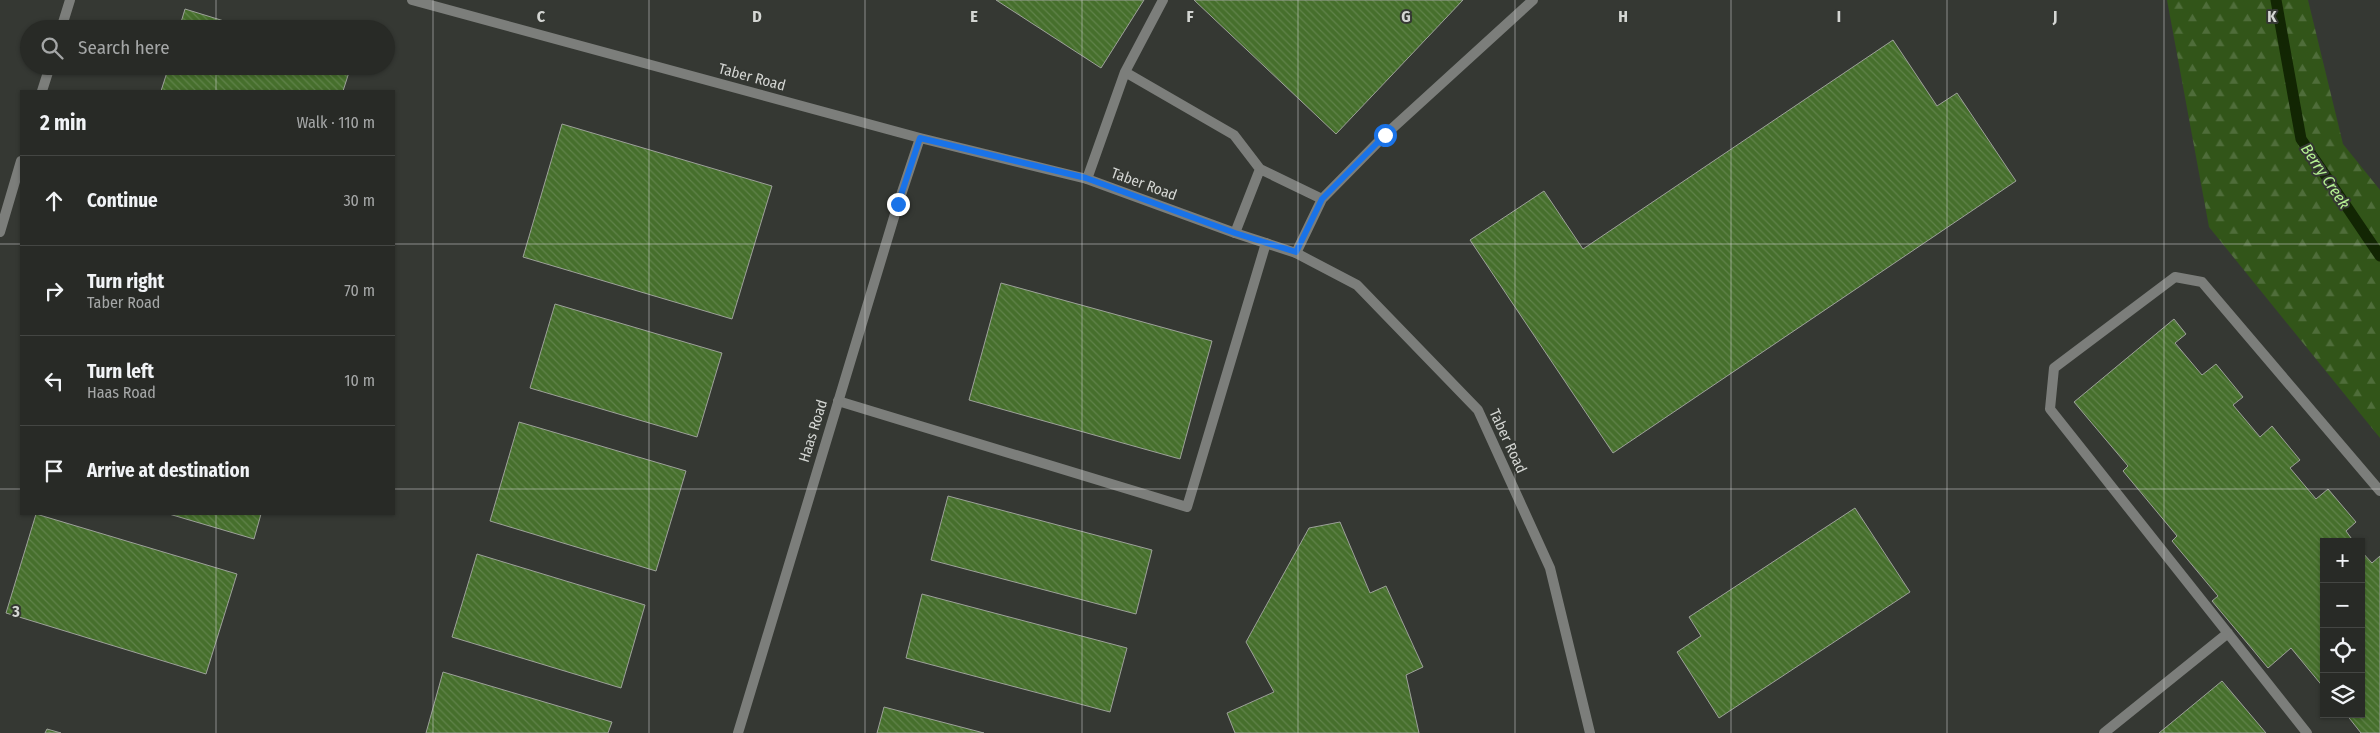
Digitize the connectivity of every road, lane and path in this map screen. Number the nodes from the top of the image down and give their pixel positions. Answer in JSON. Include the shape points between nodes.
{"nodes":[{"id":1,"x":70,"y":0,"type":"edge"},
{"id":2,"x":412,"y":0,"type":"edge"},
{"id":3,"x":1163,"y":0,"type":"edge"},
{"id":4,"x":1533,"y":0,"type":"edge"},
{"id":5,"x":64,"y":20,"type":"edge"},
{"id":6,"x":1126,"y":72,"type":"junction"},
{"id":7,"x":47,"y":75,"type":"edge"},
{"id":8,"x":42,"y":90,"type":"edge"},
{"id":9,"x":920,"y":138,"type":"junction"},
{"id":10,"x":20,"y":164,"type":"edge"},
{"id":11,"x":1260,"y":168,"type":"junction"},
{"id":12,"x":1086,"y":178,"type":"junction"},
{"id":13,"x":1322,"y":199,"type":"junction"},
{"id":14,"x":5,"y":200,"type":"edge"},
{"id":15,"x":0,"y":232,"type":"edge"},
{"id":16,"x":1235,"y":233,"type":"junction"},
{"id":17,"x":1266,"y":243,"type":"junction"},
{"id":18,"x":1296,"y":252,"type":"junction"},
{"id":19,"x":838,"y":401,"type":"junction"},
{"id":20,"x":2380,"y":491,"type":"edge"},
{"id":21,"x":2228,"y":633,"type":"junction"},
{"id":22,"x":738,"y":733,"type":"edge"},
{"id":23,"x":1590,"y":733,"type":"edge"},
{"id":24,"x":2104,"y":733,"type":"edge"},
{"id":25,"x":2307,"y":733,"type":"edge"}],
"edges":[{"from":1,"to":5,"type":"street"},
{"from":2,"to":9,"type":"street","name":"Taber Road"},
{"from":3,"to":6,"type":"street"},
{"from":4,"to":13,"type":"street","via":[[1385,135]]},
{"from":6,"to":11,"type":"street","via":[[1234,135]]},
{"from":6,"to":12,"type":"street"},
{"from":7,"to":8,"type":"street"},
{"from":9,"to":12,"type":"street","name":"Taber Road"},
{"from":9,"to":19,"type":"street","name":"Haas Road"},
{"from":10,"to":14,"type":"street"},
{"from":11,"to":13,"type":"street"},
{"from":11,"to":16,"type":"street"},
{"from":12,"to":16,"type":"street","name":"Taber Road"},
{"from":13,"to":18,"type":"street"},
{"from":14,"to":15,"type":"street"},
{"from":16,"to":17,"type":"street","name":"Taber Road"},
{"from":17,"to":18,"type":"street","name":"Taber Road"},
{"from":17,"to":19,"type":"street","via":[[1187,507]]},
{"from":18,"to":23,"type":"street","name":"Taber Road","via":[[1357,285],[1478,410],[1550,568]]},
{"from":19,"to":22,"type":"street","name":"Haas Road"},
{"from":20,"to":21,"type":"street","via":[[2202,282],[2175,277],[2054,368],[2050,409]]},
{"from":21,"to":24,"type":"street"},
{"from":21,"to":25,"type":"street"}]}
